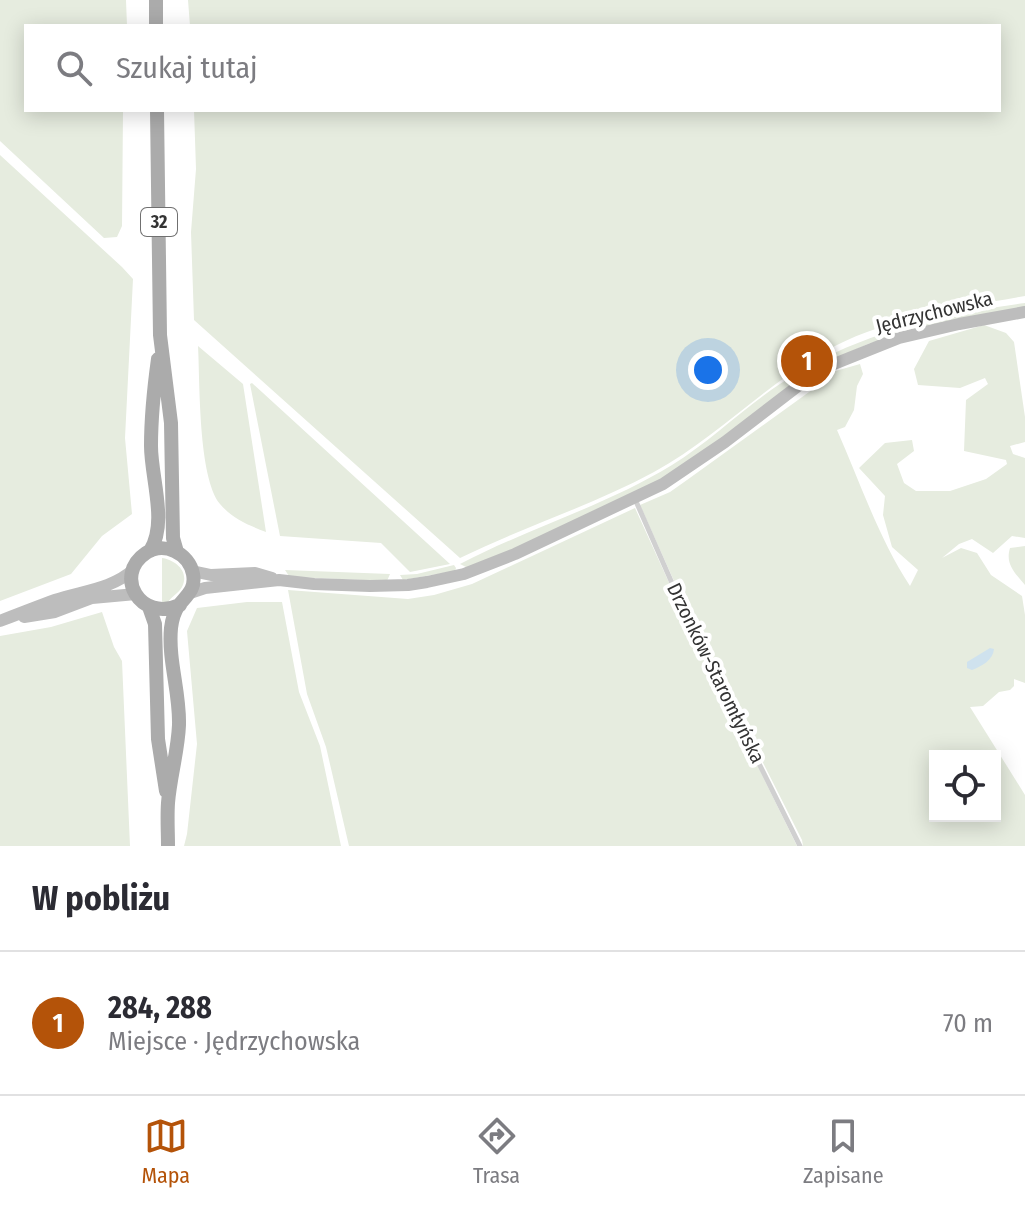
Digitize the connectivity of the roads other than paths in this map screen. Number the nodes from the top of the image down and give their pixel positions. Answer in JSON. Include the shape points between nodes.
{"nodes":[{"id":1,"x":156,"y":0,"type":"edge"},
{"id":2,"x":156,"y":24,"type":"edge"},
{"id":3,"x":157,"y":112,"type":"edge"},
{"id":4,"x":1025,"y":312,"type":"edge"},
{"id":5,"x":160,"y":335,"type":"junction"},
{"id":6,"x":635,"y":499,"type":"junction"},
{"id":7,"x":150,"y":551,"type":"junction"},
{"id":8,"x":177,"y":552,"type":"junction"},
{"id":9,"x":133,"y":570,"type":"junction"},
{"id":10,"x":192,"y":571,"type":"junction"},
{"id":11,"x":279,"y":580,"type":"junction"},
{"id":12,"x":190,"y":593,"type":"junction"},
{"id":13,"x":136,"y":594,"type":"junction"},
{"id":14,"x":180,"y":605,"type":"junction"},
{"id":15,"x":149,"y":607,"type":"junction"},
{"id":16,"x":2,"y":620,"type":"edge"},
{"id":17,"x":168,"y":803,"type":"junction"},
{"id":18,"x":168,"y":846,"type":"edge"},
{"id":19,"x":800,"y":846,"type":"edge"}],
"edges":[{"from":1,"to":2,"type":"main road"},
{"from":3,"to":5,"type":"main road","number":"32"},
{"from":4,"to":6,"type":"main road","name":"Jędrzychowska","via":[[899,338],[834,364]]},
{"from":5,"to":7,"type":"main road","number":"32","via":[[151,445],[159,517]]},
{"from":5,"to":8,"type":"main road","number":"32","via":[[171,423]]},
{"from":6,"to":11,"type":"main road","name":"Jędrzychowska","via":[[464,574],[390,586]]},
{"from":6,"to":19,"type":"lane","name":"Drzonków-Staromłyńska","via":[[694,633]]},
{"from":7,"to":8,"type":"main road"},
{"from":7,"to":9,"type":"main road","number":"32"},
{"from":8,"to":10,"type":"main road"},
{"from":9,"to":13,"type":"main road"},
{"from":9,"to":16,"type":"main road","via":[[119,581]]},
{"from":10,"to":11,"type":"main road","via":[[255,573]]},
{"from":10,"to":12,"type":"main road"},
{"from":11,"to":12,"type":"main road"},
{"from":12,"to":14,"type":"main road"},
{"from":13,"to":15,"type":"main road"},
{"from":13,"to":16,"type":"main road","via":[[92,598],[55,612]]},
{"from":14,"to":15,"type":"main road"},
{"from":14,"to":17,"type":"main road","via":[[171,634],[179,726]]},
{"from":15,"to":17,"type":"main road","via":[[155,624],[158,739]]},
{"from":17,"to":18,"type":"main road"}]}
